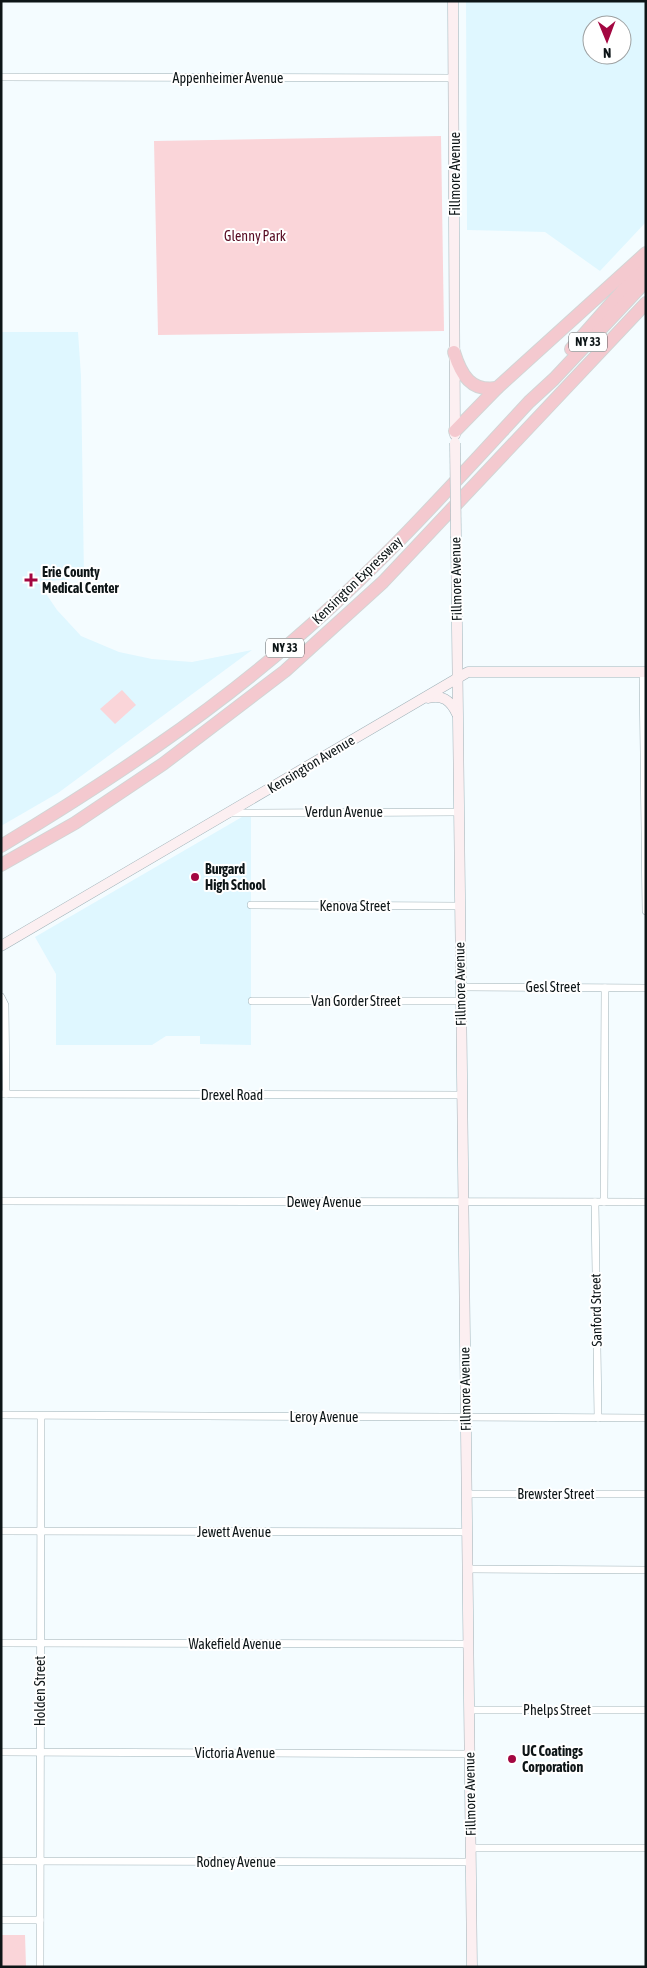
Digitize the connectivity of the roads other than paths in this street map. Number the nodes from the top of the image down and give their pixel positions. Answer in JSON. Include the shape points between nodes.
{"nodes":[{"id":1,"x":453,"y":1,"type":"edge"},
{"id":2,"x":1,"y":77,"type":"edge"},
{"id":3,"x":454,"y":78,"type":"junction"},
{"id":4,"x":646,"y":253,"type":"edge"},
{"id":5,"x":646,"y":264,"type":"edge"},
{"id":6,"x":646,"y":281,"type":"edge"},
{"id":7,"x":646,"y":303,"type":"edge"},
{"id":8,"x":454,"y":352,"type":"junction"},
{"id":9,"x":497,"y":388,"type":"junction"},
{"id":10,"x":529,"y":402,"type":"junction"},
{"id":11,"x":455,"y":437,"type":"junction"},
{"id":12,"x":645,"y":672,"type":"edge"},
{"id":13,"x":457,"y":678,"type":"junction"},
{"id":14,"x":418,"y":702,"type":"junction"},
{"id":15,"x":458,"y":715,"type":"junction"},
{"id":16,"x":459,"y":812,"type":"junction"},
{"id":17,"x":229,"y":813,"type":"junction"},
{"id":18,"x":1,"y":846,"type":"edge"},
{"id":19,"x":1,"y":865,"type":"edge"},
{"id":20,"x":251,"y":905,"type":"dead end"},
{"id":21,"x":460,"y":906,"type":"junction"},
{"id":22,"x":646,"y":911,"type":"edge"},
{"id":23,"x":1,"y":946,"type":"edge"},
{"id":24,"x":460,"y":987,"type":"junction"},
{"id":25,"x":605,"y":988,"type":"junction"},
{"id":26,"x":646,"y":988,"type":"edge"},
{"id":27,"x":1,"y":997,"type":"edge"},
{"id":28,"x":252,"y":1001,"type":"dead end"},
{"id":29,"x":461,"y":1001,"type":"junction"},
{"id":30,"x":4,"y":1094,"type":"edge"},
{"id":31,"x":462,"y":1096,"type":"junction"},
{"id":32,"x":1,"y":1201,"type":"edge"},
{"id":33,"x":463,"y":1202,"type":"junction"},
{"id":34,"x":595,"y":1202,"type":"junction"},
{"id":35,"x":604,"y":1202,"type":"junction"},
{"id":36,"x":646,"y":1202,"type":"edge"},
{"id":37,"x":1,"y":1415,"type":"edge"},
{"id":38,"x":41,"y":1416,"type":"junction"},
{"id":39,"x":465,"y":1417,"type":"junction"},
{"id":40,"x":598,"y":1418,"type":"junction"},
{"id":41,"x":646,"y":1418,"type":"edge"},
{"id":42,"x":466,"y":1494,"type":"junction"},
{"id":43,"x":646,"y":1494,"type":"edge"},
{"id":44,"x":1,"y":1531,"type":"edge"},
{"id":45,"x":40,"y":1531,"type":"junction"},
{"id":46,"x":467,"y":1532,"type":"junction"},
{"id":47,"x":467,"y":1569,"type":"junction"},
{"id":48,"x":646,"y":1570,"type":"edge"},
{"id":49,"x":1,"y":1643,"type":"edge"},
{"id":50,"x":40,"y":1643,"type":"junction"},
{"id":51,"x":468,"y":1644,"type":"junction"},
{"id":52,"x":469,"y":1710,"type":"junction"},
{"id":53,"x":646,"y":1710,"type":"edge"},
{"id":54,"x":1,"y":1752,"type":"edge"},
{"id":55,"x":40,"y":1753,"type":"junction"},
{"id":56,"x":469,"y":1754,"type":"junction"},
{"id":57,"x":470,"y":1848,"type":"junction"},
{"id":58,"x":646,"y":1848,"type":"edge"},
{"id":59,"x":1,"y":1861,"type":"edge"},
{"id":60,"x":40,"y":1861,"type":"junction"},
{"id":61,"x":470,"y":1862,"type":"junction"},
{"id":62,"x":1,"y":1920,"type":"edge"},
{"id":63,"x":40,"y":1920,"type":"junction"},
{"id":64,"x":40,"y":1967,"type":"edge"},
{"id":65,"x":472,"y":1967,"type":"edge"}],
"edges":[{"from":1,"to":3,"type":"street","name":"Fillmore Avenue"},
{"from":2,"to":3,"type":"street","name":"Appenheimer Avenue"},
{"from":3,"to":8,"type":"street","name":"Fillmore Avenue"},
{"from":4,"to":9,"type":"highway"},
{"from":5,"to":10,"type":"highway","via":[[549,374]]},
{"from":6,"to":10,"type":"highway","name":"Kensington Expressway","number":"NY 33"},
{"from":7,"to":19,"type":"highway","name":"Kensington Expressway","number":"NY 33","via":[[383,582],[285,671],[163,764],[75,823]]},
{"from":8,"to":9,"type":"highway","via":[[460,369],[472,383],[483,389]]},
{"from":8,"to":11,"type":"street","name":"Fillmore Avenue"},
{"from":9,"to":11,"type":"highway"},
{"from":10,"to":18,"type":"highway","name":"Kensington Expressway","number":"NY 33","via":[[370,569],[296,639],[217,703],[124,770]]},
{"from":11,"to":13,"type":"street","name":"Fillmore Avenue","bridge":true},
{"from":12,"to":13,"type":"street","name":"Kensington Avenue","via":[[468,672]]},
{"from":12,"to":22,"type":"street"},
{"from":13,"to":14,"type":"street","name":"Kensington Avenue"},
{"from":13,"to":15,"type":"street","name":"Fillmore Avenue"},
{"from":14,"to":15,"type":"street","via":[[436,696],[452,704]]},
{"from":14,"to":17,"type":"street","name":"Kensington Avenue"},
{"from":15,"to":16,"type":"street","name":"Fillmore Avenue"},
{"from":16,"to":17,"type":"street","name":"Verdun Avenue"},
{"from":16,"to":21,"type":"street","name":"Fillmore Avenue"},
{"from":17,"to":23,"type":"street","name":"Kensington Avenue"},
{"from":20,"to":21,"type":"street","name":"Kenova Street"},
{"from":21,"to":24,"type":"street","name":"Fillmore Avenue"},
{"from":24,"to":25,"type":"street","name":"Gesl Street"},
{"from":24,"to":29,"type":"street","name":"Fillmore Avenue"},
{"from":25,"to":26,"type":"street","name":"Gesl Street"},
{"from":25,"to":35,"type":"street"},
{"from":27,"to":30,"type":"street","via":[[5,1004]]},
{"from":28,"to":29,"type":"street","name":"Van Gorder Street"},
{"from":29,"to":31,"type":"street","name":"Fillmore Avenue"},
{"from":30,"to":31,"type":"street","name":"Drexel Road"},
{"from":31,"to":33,"type":"street","name":"Fillmore Avenue"},
{"from":32,"to":33,"type":"street","name":"Dewey Avenue"},
{"from":33,"to":34,"type":"street","name":"Dewey Avenue"},
{"from":33,"to":39,"type":"street","name":"Fillmore Avenue"},
{"from":34,"to":35,"type":"street","name":"Dewey Avenue"},
{"from":34,"to":40,"type":"street","name":"Sanford Street"},
{"from":35,"to":36,"type":"street","name":"Dewey Avenue"},
{"from":37,"to":38,"type":"street","name":"Leroy Avenue"},
{"from":38,"to":39,"type":"street","name":"Leroy Avenue"},
{"from":38,"to":45,"type":"street","name":"Holden Street"},
{"from":39,"to":40,"type":"street","name":"Leroy Avenue"},
{"from":39,"to":42,"type":"street","name":"Fillmore Avenue"},
{"from":40,"to":41,"type":"street","name":"Leroy Avenue"},
{"from":42,"to":43,"type":"street","name":"Brewster Street"},
{"from":42,"to":46,"type":"street","name":"Fillmore Avenue"},
{"from":44,"to":45,"type":"street","name":"Jewett Avenue"},
{"from":45,"to":46,"type":"street","name":"Jewett Avenue"},
{"from":45,"to":50,"type":"street","name":"Holden Street"},
{"from":46,"to":47,"type":"street","name":"Fillmore Avenue"},
{"from":47,"to":48,"type":"street"},
{"from":47,"to":51,"type":"street","name":"Fillmore Avenue"},
{"from":49,"to":50,"type":"street","name":"Wakefield Avenue"},
{"from":50,"to":51,"type":"street","name":"Wakefield Avenue"},
{"from":50,"to":55,"type":"street","name":"Holden Street"},
{"from":51,"to":52,"type":"street","name":"Fillmore Avenue"},
{"from":52,"to":53,"type":"street","name":"Phelps Street"},
{"from":52,"to":56,"type":"street","name":"Fillmore Avenue"},
{"from":54,"to":55,"type":"street","name":"Victoria Avenue"},
{"from":55,"to":56,"type":"street","name":"Victoria Avenue"},
{"from":55,"to":60,"type":"street","name":"Holden Street"},
{"from":56,"to":57,"type":"street","name":"Fillmore Avenue"},
{"from":57,"to":58,"type":"street"},
{"from":57,"to":61,"type":"street","name":"Fillmore Avenue"},
{"from":59,"to":60,"type":"street","name":"Rodney Avenue"},
{"from":60,"to":61,"type":"street","name":"Rodney Avenue"},
{"from":60,"to":63,"type":"street","name":"Holden Street"},
{"from":61,"to":65,"type":"street","name":"Fillmore Avenue"},
{"from":62,"to":63,"type":"street"},
{"from":63,"to":64,"type":"street","name":"Holden Street"}]}
